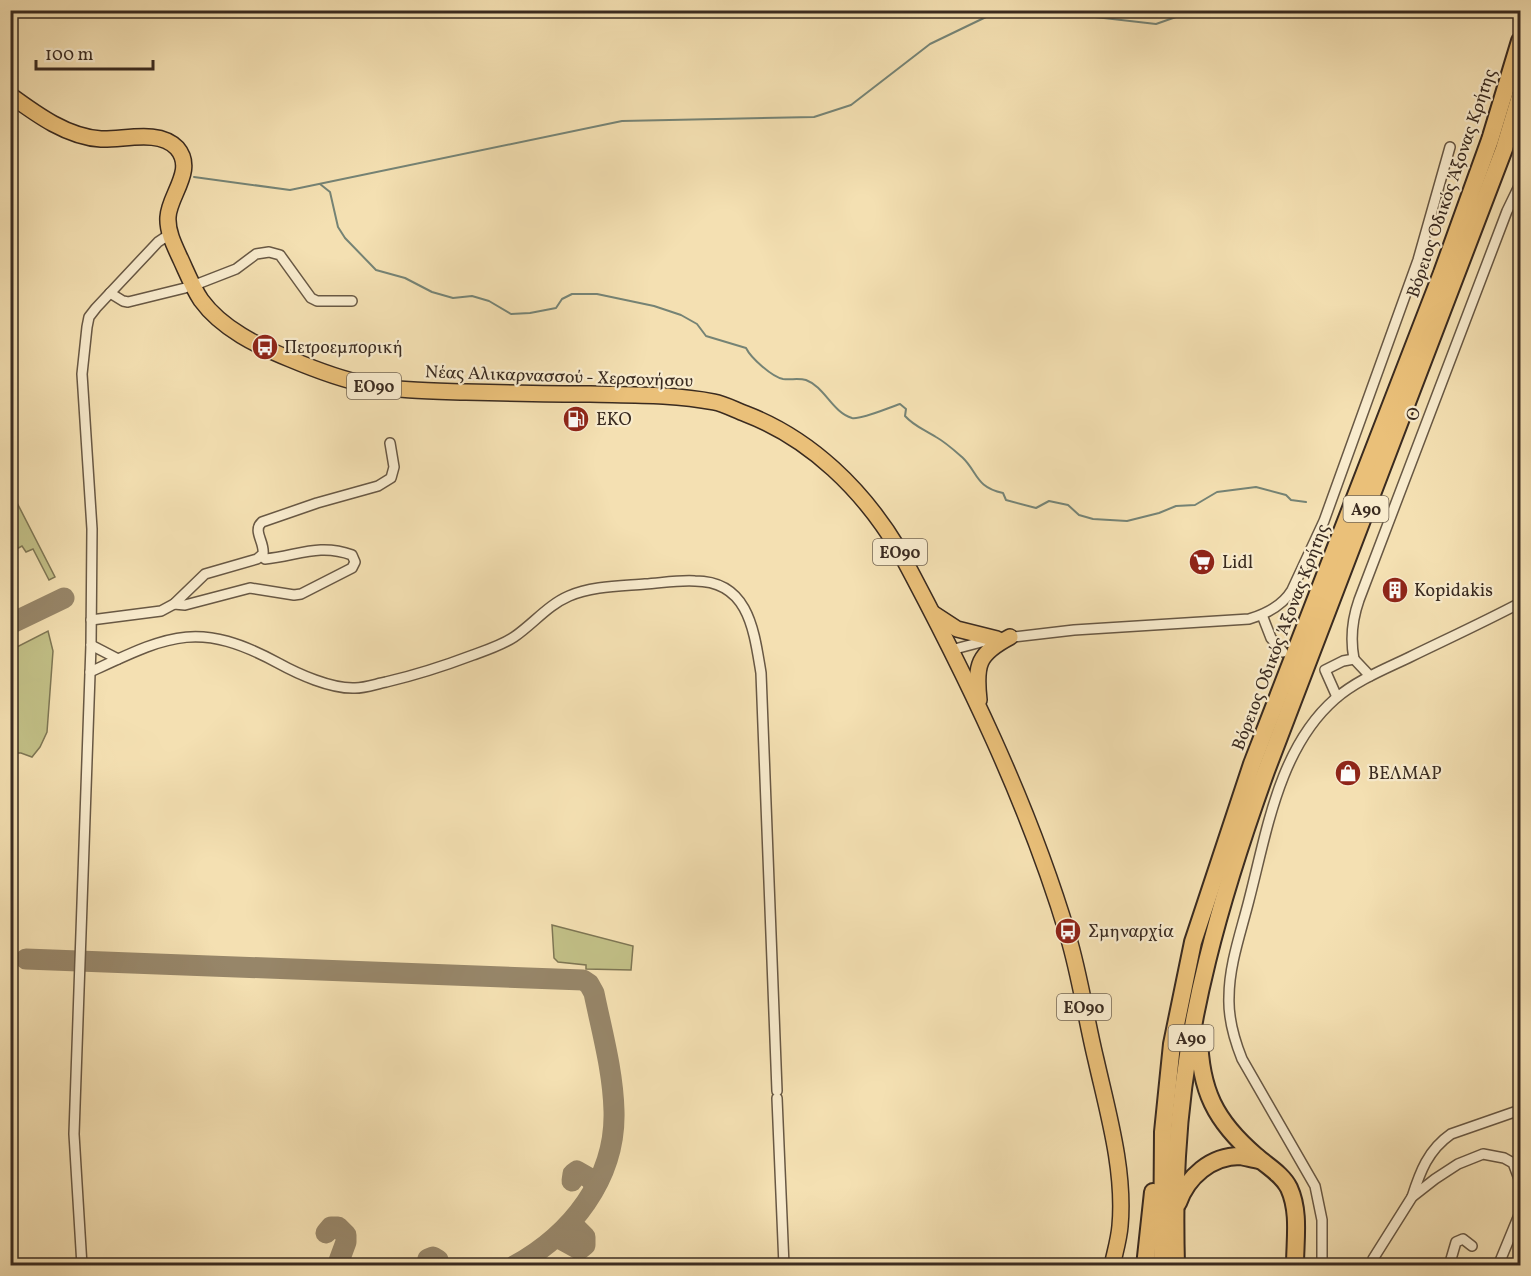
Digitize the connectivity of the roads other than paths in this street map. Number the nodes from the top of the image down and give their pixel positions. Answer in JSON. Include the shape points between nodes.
{"nodes":[{"id":1,"x":13,"y":10,"type":"edge"},
{"id":2,"x":10,"y":14,"type":"edge"},
{"id":3,"x":1521,"y":41,"type":"edge"},
{"id":4,"x":10,"y":95,"type":"edge"},
{"id":5,"x":1521,"y":96,"type":"edge"},
{"id":6,"x":1450,"y":147,"type":"dead end"},
{"id":7,"x":1521,"y":184,"type":"edge"},
{"id":8,"x":170,"y":234,"type":"junction"},
{"id":9,"x":200,"y":283,"type":"dead end"},
{"id":10,"x":184,"y":288,"type":"dead end"},
{"id":11,"x":110,"y":293,"type":"junction"},
{"id":12,"x":352,"y":301,"type":"dead end"},
{"id":13,"x":390,"y":443,"type":"dead end"},
{"id":14,"x":261,"y":556,"type":"junction"},
{"id":15,"x":1521,"y":603,"type":"edge"},
{"id":16,"x":174,"y":604,"type":"junction"},
{"id":17,"x":931,"y":611,"type":"junction"},
{"id":18,"x":1262,"y":615,"type":"junction"},
{"id":19,"x":91,"y":620,"type":"junction"},
{"id":20,"x":1004,"y":638,"type":"junction"},
{"id":21,"x":91,"y":645,"type":"junction"},
{"id":22,"x":951,"y":650,"type":"junction"},
{"id":23,"x":1283,"y":652,"type":"dead end"},
{"id":24,"x":118,"y":659,"type":"junction"},
{"id":25,"x":1354,"y":659,"type":"junction"},
{"id":26,"x":90,"y":672,"type":"junction"},
{"id":27,"x":1370,"y":676,"type":"junction"},
{"id":28,"x":1337,"y":697,"type":"junction"},
{"id":29,"x":980,"y":712,"type":"junction"},
{"id":30,"x":1232,"y":870,"type":"junction"},
{"id":31,"x":1521,"y":1110,"type":"edge"},
{"id":32,"x":1163,"y":1132,"type":"junction"},
{"id":33,"x":1260,"y":1160,"type":"junction"},
{"id":34,"x":1412,"y":1197,"type":"junction"},
{"id":35,"x":1175,"y":1211,"type":"junction"},
{"id":36,"x":1472,"y":1246,"type":"dead end"},
{"id":37,"x":82,"y":1266,"type":"edge"},
{"id":38,"x":784,"y":1266,"type":"edge"},
{"id":39,"x":1112,"y":1266,"type":"edge"},
{"id":40,"x":1145,"y":1266,"type":"edge"},
{"id":41,"x":1162,"y":1266,"type":"edge"},
{"id":42,"x":1176,"y":1266,"type":"edge"},
{"id":43,"x":1295,"y":1266,"type":"edge"},
{"id":44,"x":1322,"y":1266,"type":"edge"},
{"id":45,"x":1372,"y":1266,"type":"edge"},
{"id":46,"x":1449,"y":1266,"type":"edge"},
{"id":47,"x":1498,"y":1266,"type":"edge"}],
"edges":[{"from":1,"to":2,"type":"main road"},
{"from":3,"to":32,"type":"highway","name":"Βόρειος Οδικός Άξονας Κρήτης","number":"Α90","via":[[1442,273],[1224,846],[1193,942],[1181,996]]},
{"from":4,"to":8,"type":"main road","name":"Νέας Αλικαρνασσού - Χερσονήσου","number":"ΕΟ90","via":[[79,135],[102,139],[153,138],[173,145],[181,154],[184,168],[169,212]]},
{"from":5,"to":30,"type":"highway","name":"Βόρειος Οδικός Άξονας Κρήτης","number":"Α90"},
{"from":6,"to":18,"type":"street","via":[[1418,260],[1324,521],[1289,596]]},
{"from":7,"to":25,"type":"street","name":"Ο","via":[[1507,211],[1354,614]]},
{"from":8,"to":11,"type":"street"},
{"from":8,"to":17,"type":"main road","name":"Νέας Αλικαρνασσού - Χερσονήσου","number":"ΕΟ90","via":[[196,291],[220,320],[272,351],[335,376],[417,390],[681,397],[716,402],[760,419],[817,455],[862,497],[888,532]]},
{"from":9,"to":12,"type":"street","via":[[236,269],[256,254],[270,252],[280,255],[317,301]]},
{"from":10,"to":11,"type":"street","via":[[128,302]]},
{"from":11,"to":19,"type":"street","via":[[89,317],[82,374],[92,529]]},
{"from":13,"to":14,"type":"street","via":[[394,467],[391,478],[378,486],[262,522],[257,530],[264,548]]},
{"from":14,"to":16,"type":"street","via":[[205,574]]},
{"from":14,"to":16,"type":"street","via":[[265,559],[306,550],[337,550],[352,555],[355,562],[352,568],[301,594],[250,588],[185,605]]},
{"from":15,"to":27,"type":"street"},
{"from":16,"to":19,"type":"street","via":[[161,611]]},
{"from":17,"to":20,"type":"main road","via":[[957,629]]},
{"from":17,"to":22,"type":"main road","name":"Νέας Αλικαρνασσού - Χερσονήσου","number":"ΕΟ90"},
{"from":18,"to":20,"type":"street","via":[[1222,622]]},
{"from":18,"to":23,"type":"street","via":[[1270,638]]},
{"from":19,"to":21,"type":"street"},
{"from":20,"to":22,"type":"street"},
{"from":20,"to":29,"type":"main road","via":[[981,660],[977,676]]},
{"from":21,"to":24,"type":"street"},
{"from":21,"to":26,"type":"street"},
{"from":22,"to":29,"type":"main road","name":"Νέας Αλικαρνασσού - Χερσονήσου","number":"ΕΟ90"},
{"from":24,"to":26,"type":"street"},
{"from":24,"to":38,"type":"street","via":[[170,639],[209,636],[244,646],[296,673],[354,688],[426,672],[497,646],[573,594],[696,580],[723,586],[733,593],[749,617],[761,673]]},
{"from":25,"to":27,"type":"street"},
{"from":25,"to":28,"type":"street","via":[[1321,668]]},
{"from":26,"to":37,"type":"street","via":[[74,1134]]},
{"from":27,"to":28,"type":"street"},
{"from":28,"to":44,"type":"street","via":[[1303,736],[1275,802],[1228,998],[1242,1059],[1315,1186],[1322,1221]]},
{"from":29,"to":39,"type":"main road","name":"Νέας Αλικαρνασσού - Χερσονήσου","number":"ΕΟ90","via":[[1033,836],[1069,939],[1116,1162],[1121,1213]]},
{"from":30,"to":33,"type":"highway","via":[[1204,1000],[1199,1061],[1219,1117],[1235,1139]]},
{"from":30,"to":35,"type":"highway","name":"Βόρειος Οδικός Άξονας Κρήτης","number":"Α90","via":[[1216,922],[1189,1047],[1180,1113]]},
{"from":31,"to":34,"type":"street","via":[[1450,1134],[1441,1141],[1420,1171]]},
{"from":32,"to":40,"type":"highway"},
{"from":32,"to":41,"type":"highway","name":"Βόρειος Οδικός Άξονας Κρήτης","number":"Α90"},
{"from":33,"to":35,"type":"highway","via":[[1240,1156],[1210,1164],[1186,1185]]},
{"from":33,"to":43,"type":"highway","via":[[1288,1186],[1294,1202]]},
{"from":34,"to":45,"type":"street"},
{"from":34,"to":47,"type":"street","via":[[1458,1164],[1483,1154],[1514,1164],[1519,1179],[1519,1215]]},
{"from":35,"to":42,"type":"highway","name":"Βόρειος Οδικός Άξονας Κρήτης","number":"Α90"},
{"from":36,"to":46,"type":"street","via":[[1463,1239],[1456,1242]]}]}
